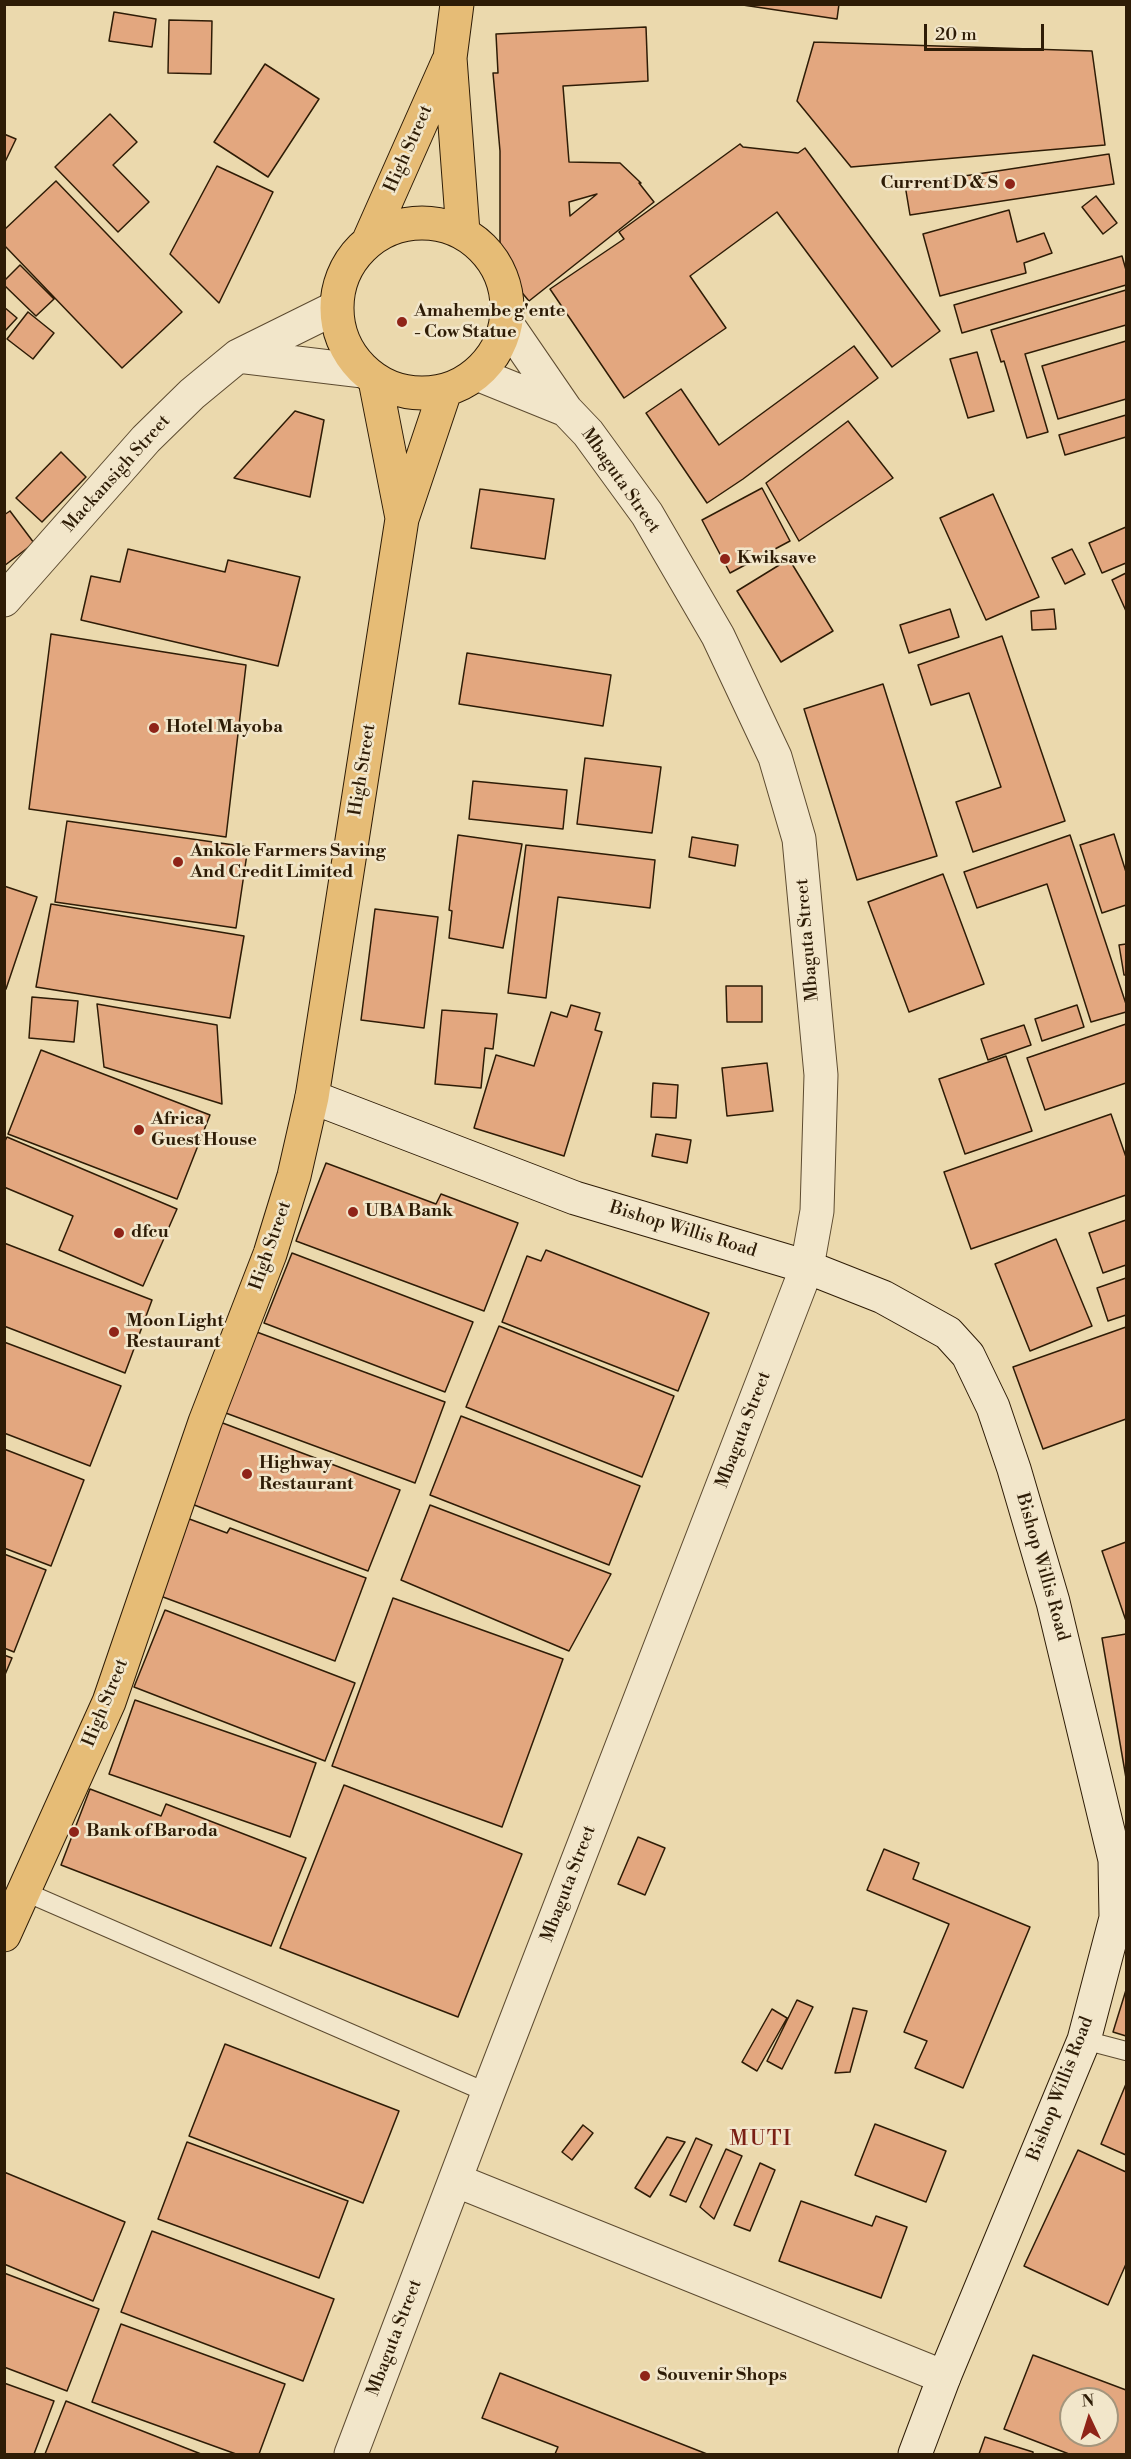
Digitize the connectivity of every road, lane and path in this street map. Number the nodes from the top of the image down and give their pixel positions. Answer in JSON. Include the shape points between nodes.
{"nodes":[{"id":1,"x":457,"y":4,"type":"edge"},
{"id":2,"x":450,"y":58,"type":"junction"},
{"id":3,"x":463,"y":232,"type":"junction"},
{"id":4,"x":369,"y":240,"type":"junction"},
{"id":5,"x":335,"y":308,"type":"junction"},
{"id":6,"x":507,"y":324,"type":"junction"},
{"id":7,"x":238,"y":356,"type":"junction"},
{"id":8,"x":477,"y":374,"type":"junction"},
{"id":9,"x":369,"y":376,"type":"junction"},
{"id":10,"x":445,"y":391,"type":"junction"},
{"id":11,"x":566,"y":410,"type":"junction"},
{"id":12,"x":402,"y":519,"type":"junction"},
{"id":13,"x":4,"y":600,"type":"edge"},
{"id":14,"x":312,"y":1097,"type":"junction"},
{"id":15,"x":807,"y":1267,"type":"junction"},
{"id":16,"x":23,"y":1891,"type":"junction"},
{"id":17,"x":4,"y":1935,"type":"edge"},
{"id":18,"x":1084,"y":2040,"type":"junction"},
{"id":19,"x":1126,"y":2051,"type":"edge"},
{"id":20,"x":488,"y":2093,"type":"junction"},
{"id":21,"x":455,"y":2180,"type":"junction"},
{"id":22,"x":944,"y":2378,"type":"junction"},
{"id":23,"x":351,"y":2454,"type":"edge"},
{"id":24,"x":915,"y":2454,"type":"edge"}],
"edges":[{"from":1,"to":2,"type":"main road","name":"High Street"},
{"from":2,"to":3,"type":"main road","name":"High Street"},
{"from":2,"to":4,"type":"main road","name":"High Street"},
{"from":3,"to":4,"type":"main road","via":[[432,223],[398,225]]},
{"from":3,"to":6,"type":"main road","via":[[485,249],[500,271],[507,297]]},
{"from":4,"to":5,"type":"main road","via":[[344,270]]},
{"from":5,"to":7,"type":"street","name":"Mackansigh Street"},
{"from":5,"to":9,"type":"main road","via":[[342,342]]},
{"from":6,"to":8,"type":"main road","via":[[496,352]]},
{"from":6,"to":11,"type":"street","name":"Mbaguta Street"},
{"from":7,"to":9,"type":"street"},
{"from":7,"to":13,"type":"street","name":"Mackansigh Street","via":[[146,439]]},
{"from":8,"to":10,"type":"main road"},
{"from":8,"to":11,"type":"street","name":"Mbaguta Street"},
{"from":9,"to":10,"type":"main road","via":[[409,393]]},
{"from":9,"to":12,"type":"main road","name":"High Street"},
{"from":10,"to":12,"type":"main road","name":"High Street"},
{"from":11,"to":15,"type":"street","name":"Mbaguta Street","via":[[588,433],[647,514],[718,636],[775,757],[799,839],[821,1075],[817,1211]]},
{"from":12,"to":14,"type":"main road","name":"High Street"},
{"from":14,"to":15,"type":"street","name":"Bishop Willis Road","via":[[575,1198]]},
{"from":14,"to":16,"type":"main road","name":"High Street","via":[[294,1176],[270,1254],[205,1422],[109,1702]]},
{"from":15,"to":18,"type":"street","name":"Bishop Willis Road","via":[[883,1298],[948,1333],[968,1355],[993,1407],[1053,1602],[1115,1860],[1116,1918]]},
{"from":15,"to":20,"type":"street","name":"Mbaguta Street"},
{"from":16,"to":17,"type":"main road","name":"High Street"},
{"from":16,"to":20,"type":"lane"},
{"from":18,"to":19,"type":"lane"},
{"from":18,"to":22,"type":"street","name":"Bishop Willis Road"},
{"from":20,"to":21,"type":"street","name":"Mbaguta Street"},
{"from":21,"to":22,"type":"street"},
{"from":21,"to":23,"type":"street","name":"Mbaguta Street"},
{"from":22,"to":24,"type":"street","name":"Bishop Willis Road"}]}
